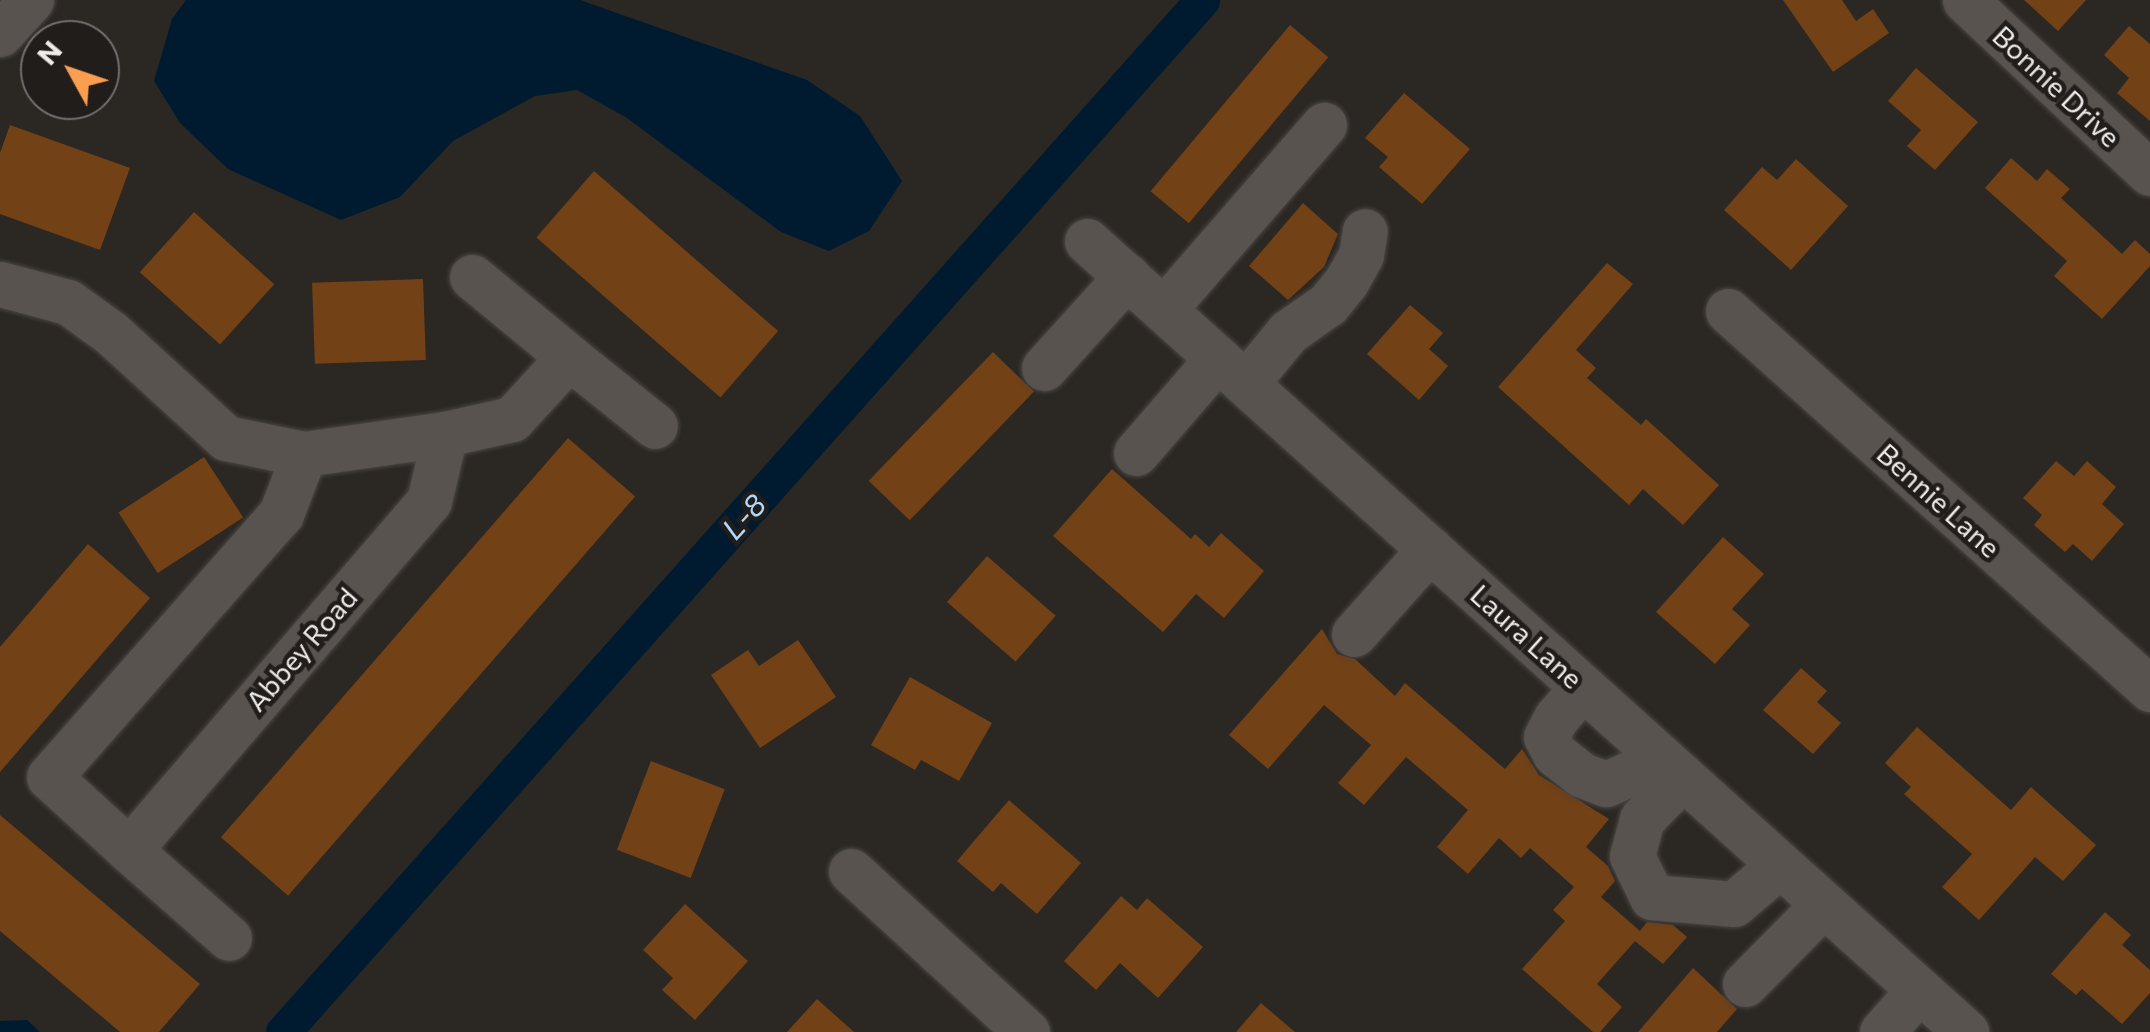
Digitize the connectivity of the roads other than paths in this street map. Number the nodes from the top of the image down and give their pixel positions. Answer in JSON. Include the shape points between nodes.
{"nodes":[{"id":1,"x":31,"y":0,"type":"edge"},
{"id":2,"x":1965,"y":0,"type":"edge"},
{"id":3,"x":0,"y":34,"type":"edge"},
{"id":4,"x":1324,"y":125,"type":"dead end"},
{"id":5,"x":2150,"y":172,"type":"edge"},
{"id":6,"x":1365,"y":232,"type":"dead end"},
{"id":7,"x":1088,"y":241,"type":"dead end"},
{"id":8,"x":472,"y":276,"type":"dead end"},
{"id":9,"x":1127,"y":276,"type":"junction"},
{"id":10,"x":0,"y":284,"type":"edge"},
{"id":11,"x":1164,"y":309,"type":"junction"},
{"id":12,"x":1728,"y":310,"type":"dead end"},
{"id":13,"x":569,"y":357,"type":"junction"},
{"id":14,"x":1044,"y":368,"type":"dead end"},
{"id":15,"x":1232,"y":370,"type":"junction"},
{"id":16,"x":655,"y":426,"type":"dead end"},
{"id":17,"x":444,"y":434,"type":"junction"},
{"id":18,"x":1136,"y":453,"type":"dead end"},
{"id":19,"x":304,"y":454,"type":"junction"},
{"id":20,"x":1430,"y":549,"type":"junction"},
{"id":21,"x":1354,"y":634,"type":"dead end"},
{"id":22,"x":1583,"y":687,"type":"junction"},
{"id":23,"x":2150,"y":689,"type":"edge"},
{"id":24,"x":1673,"y":768,"type":"junction"},
{"id":25,"x":128,"y":850,"type":"junction"},
{"id":26,"x":1780,"y":865,"type":"junction"},
{"id":27,"x":850,"y":872,"type":"dead end"},
{"id":28,"x":1824,"y":904,"type":"junction"},
{"id":29,"x":229,"y":938,"type":"dead end"},
{"id":30,"x":1745,"y":984,"type":"dead end"},
{"id":31,"x":1919,"y":990,"type":"junction"},
{"id":32,"x":1028,"y":1032,"type":"edge"},
{"id":33,"x":1882,"y":1032,"type":"edge"},
{"id":34,"x":1966,"y":1032,"type":"edge"}],
"edges":[{"from":1,"to":3,"type":"street"},
{"from":2,"to":5,"type":"street","name":"Bonnie Drive"},
{"from":4,"to":11,"type":"street"},
{"from":6,"to":15,"type":"street","via":[[1361,255],[1328,304]]},
{"from":7,"to":9,"type":"street","name":"Laura Lane"},
{"from":8,"to":13,"type":"street"},
{"from":9,"to":11,"type":"street","name":"Laura Lane"},
{"from":9,"to":14,"type":"street"},
{"from":10,"to":19,"type":"street","via":[[68,302],[226,438]]},
{"from":11,"to":15,"type":"street","name":"Laura Lane"},
{"from":12,"to":23,"type":"street","name":"Bennie Lane"},
{"from":13,"to":16,"type":"street"},
{"from":13,"to":17,"type":"street","via":[[512,420]]},
{"from":15,"to":18,"type":"street"},
{"from":15,"to":20,"type":"street","name":"Laura Lane"},
{"from":17,"to":19,"type":"street"},
{"from":17,"to":25,"type":"street","name":"Abbey Road","via":[[429,502]]},
{"from":19,"to":25,"type":"street","via":[[281,514],[49,777]]},
{"from":20,"to":21,"type":"street"},
{"from":20,"to":22,"type":"street","name":"Laura Lane"},
{"from":22,"to":24,"type":"street","name":"Laura Lane"},
{"from":22,"to":24,"type":"street","via":[[1546,738],[1555,754],[1606,784]]},
{"from":24,"to":26,"type":"street","name":"Laura Lane"},
{"from":24,"to":26,"type":"street","via":[[1642,820],[1632,856],[1652,897],[1734,904]]},
{"from":25,"to":29,"type":"street"},
{"from":26,"to":28,"type":"street","name":"Laura Lane"},
{"from":27,"to":32,"type":"street"},
{"from":28,"to":30,"type":"street"},
{"from":28,"to":31,"type":"street","name":"Laura Lane"},
{"from":31,"to":33,"type":"street"},
{"from":31,"to":34,"type":"street","name":"Laura Lane"}]}
